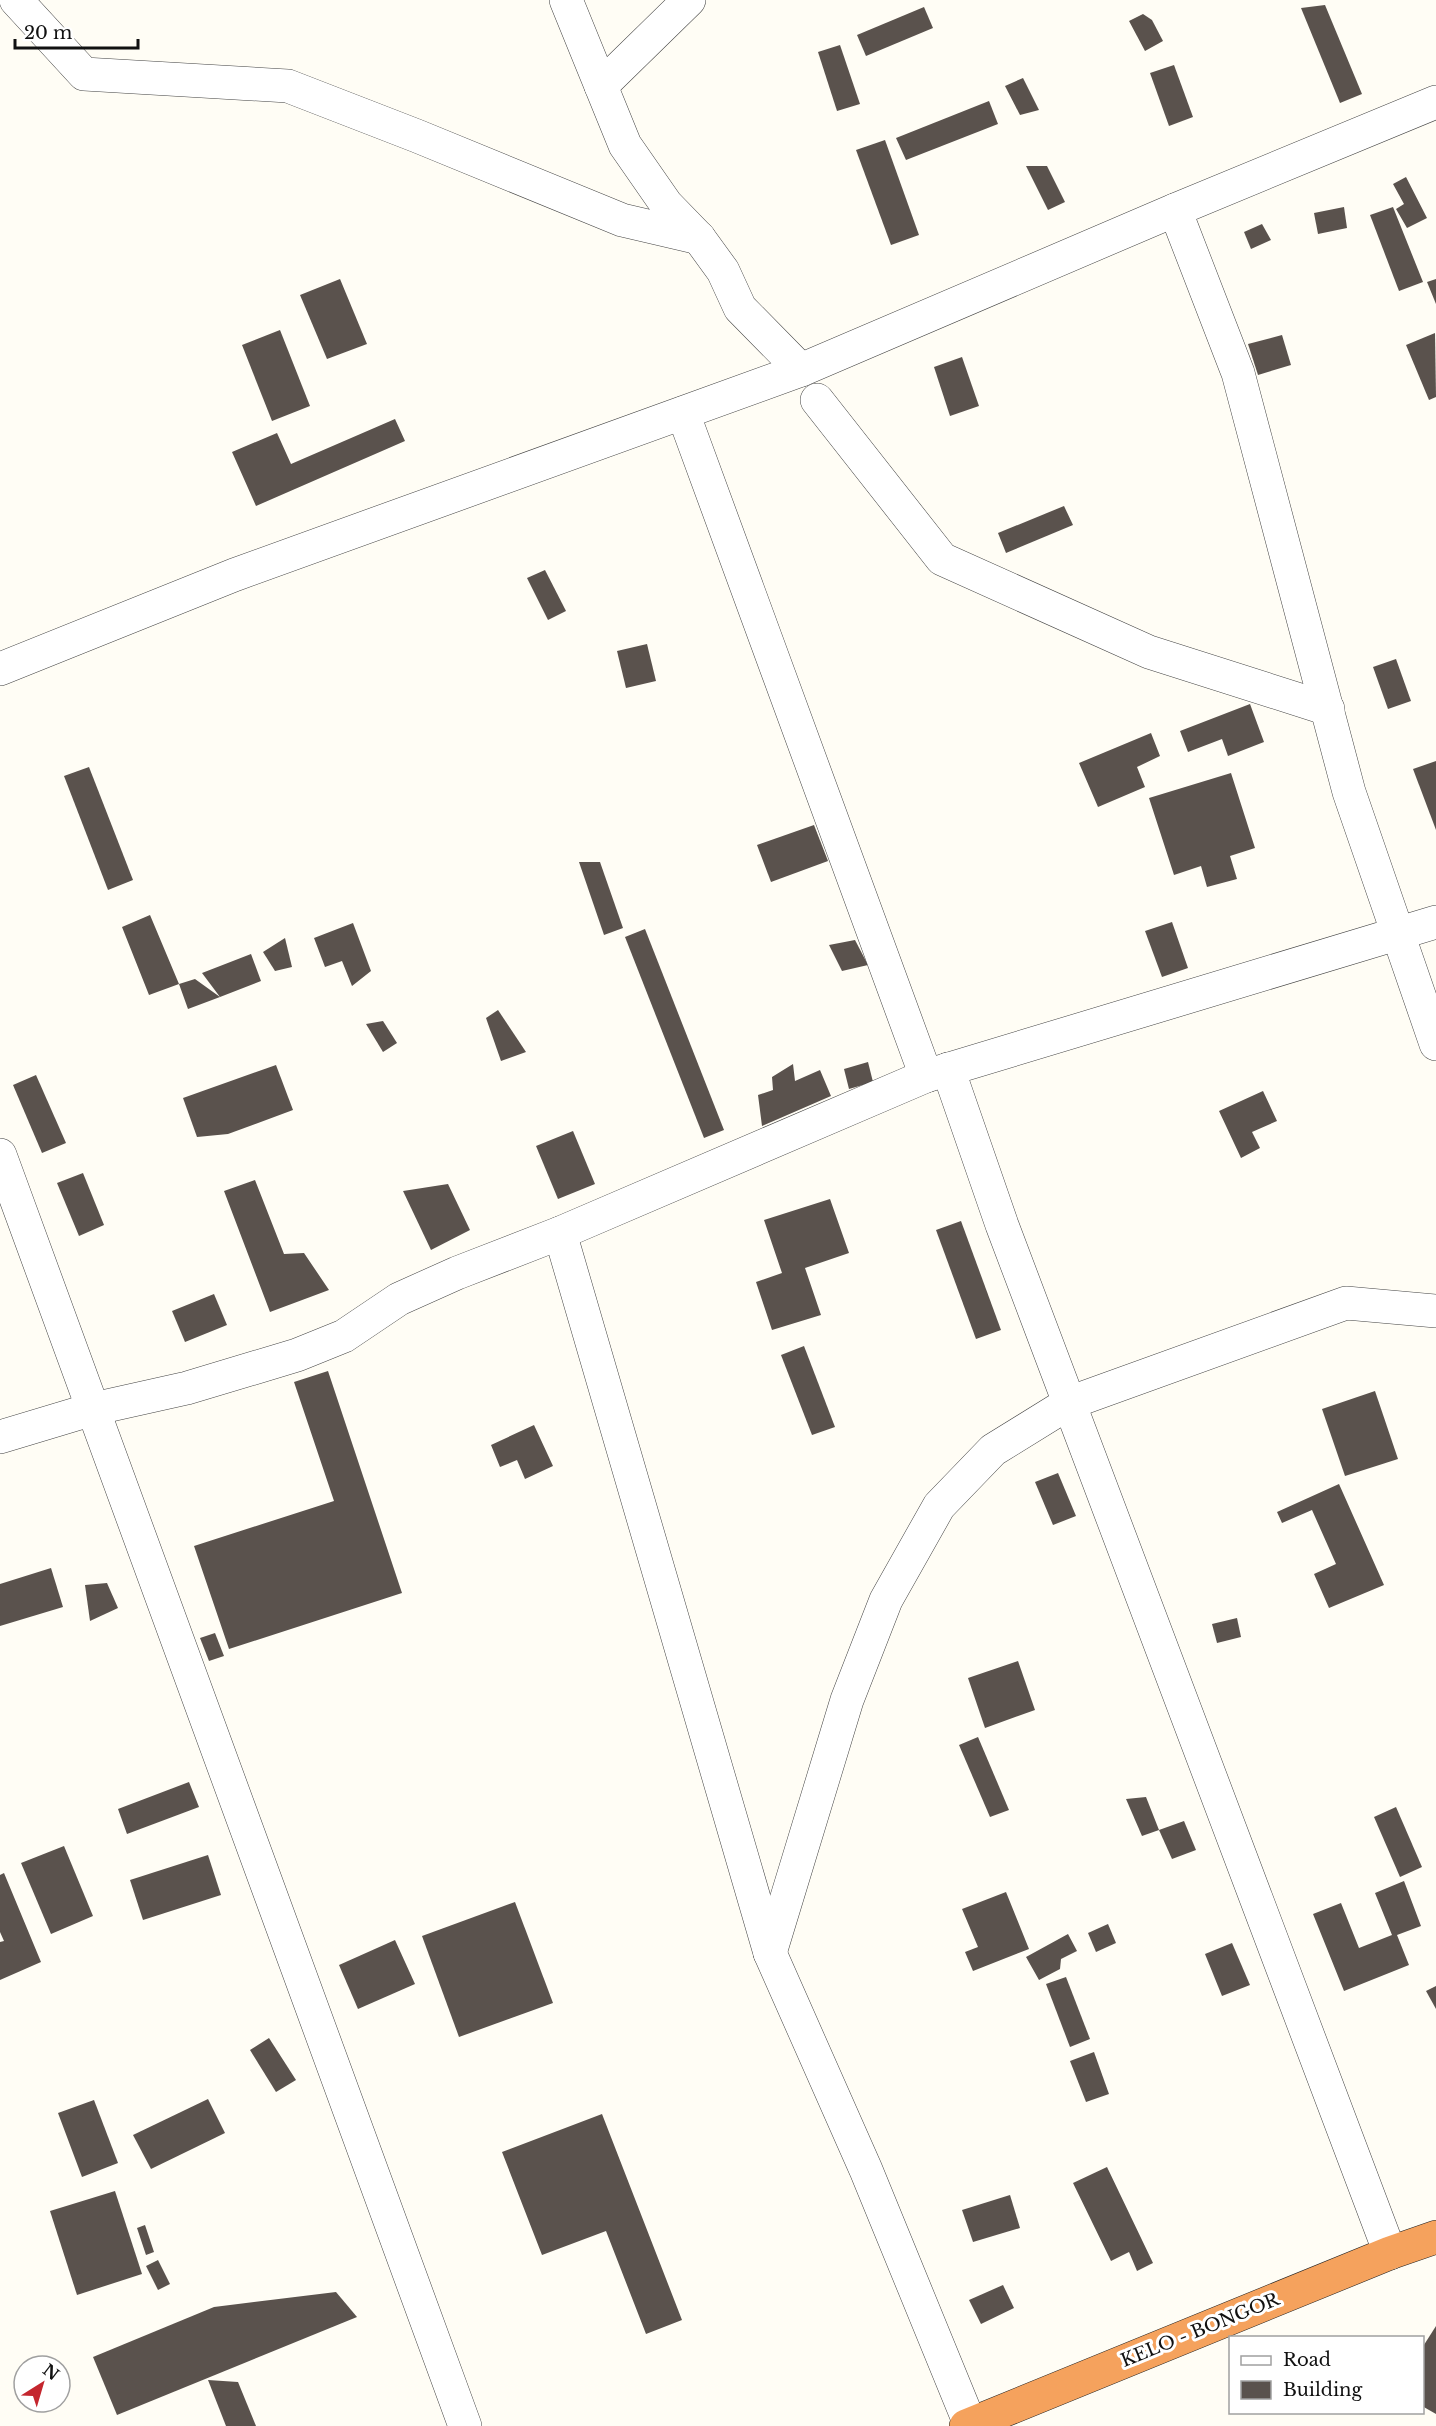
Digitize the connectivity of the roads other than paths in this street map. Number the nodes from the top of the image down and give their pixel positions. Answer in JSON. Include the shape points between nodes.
{"nodes":[{"id":1,"x":16,"y":0,"type":"edge"},
{"id":2,"x":566,"y":0,"type":"edge"},
{"id":3,"x":689,"y":0,"type":"edge"},
{"id":4,"x":601,"y":86,"type":"junction"},
{"id":5,"x":1436,"y":102,"type":"edge"},
{"id":6,"x":1174,"y":210,"type":"junction"},
{"id":7,"x":699,"y":238,"type":"junction"},
{"id":8,"x":801,"y":370,"type":"junction"},
{"id":9,"x":817,"y":400,"type":"dead end"},
{"id":10,"x":683,"y":413,"type":"junction"},
{"id":11,"x":0,"y":669,"type":"edge"},
{"id":12,"x":1328,"y":710,"type":"junction"},
{"id":13,"x":1436,"y":921,"type":"edge"},
{"id":14,"x":1399,"y":933,"type":"junction"},
{"id":15,"x":1436,"y":1044,"type":"edge"},
{"id":16,"x":937,"y":1072,"type":"junction"},
{"id":17,"x":0,"y":1155,"type":"edge"},
{"id":18,"x":560,"y":1233,"type":"junction"},
{"id":19,"x":1436,"y":1311,"type":"edge"},
{"id":20,"x":1069,"y":1403,"type":"junction"},
{"id":21,"x":93,"y":1409,"type":"junction"},
{"id":22,"x":0,"y":1437,"type":"edge"},
{"id":23,"x":770,"y":1953,"type":"junction"},
{"id":24,"x":1436,"y":2237,"type":"edge"},
{"id":25,"x":1390,"y":2253,"type":"junction"},
{"id":26,"x":968,"y":2425,"type":"edge"},
{"id":27,"x":465,"y":2426,"type":"edge"}],
"edges":[{"from":1,"to":7,"type":"street","via":[[84,74],[288,86],[622,220]]},
{"from":2,"to":4,"type":"street"},
{"from":3,"to":4,"type":"street"},
{"from":4,"to":7,"type":"street","via":[[625,145],[644,176]]},
{"from":5,"to":6,"type":"street"},
{"from":6,"to":8,"type":"street"},
{"from":6,"to":12,"type":"street","via":[[1238,373]]},
{"from":7,"to":8,"type":"street","via":[[723,271],[740,308]]},
{"from":8,"to":10,"type":"street"},
{"from":9,"to":12,"type":"street","via":[[942,559],[1149,652]]},
{"from":10,"to":11,"type":"street","via":[[234,575]]},
{"from":10,"to":16,"type":"street"},
{"from":12,"to":14,"type":"street","via":[[1349,792]]},
{"from":13,"to":14,"type":"street"},
{"from":14,"to":15,"type":"street"},
{"from":14,"to":16,"type":"street"},
{"from":16,"to":18,"type":"street"},
{"from":16,"to":20,"type":"street","via":[[1002,1225]]},
{"from":17,"to":21,"type":"street"},
{"from":18,"to":21,"type":"street","via":[[399,1299],[344,1336],[297,1355],[187,1388]]},
{"from":18,"to":23,"type":"street"},
{"from":19,"to":20,"type":"street","via":[[1346,1303]]},
{"from":20,"to":23,"type":"street","via":[[993,1450],[939,1506],[886,1600],[848,1700]]},
{"from":20,"to":25,"type":"street"},
{"from":21,"to":22,"type":"street"},
{"from":21,"to":27,"type":"street"},
{"from":23,"to":26,"type":"street","via":[[866,2170]]},
{"from":24,"to":25,"type":"highway","name":"KELO - BONGOR"},
{"from":25,"to":26,"type":"highway","name":"KELO - BONGOR"}]}
